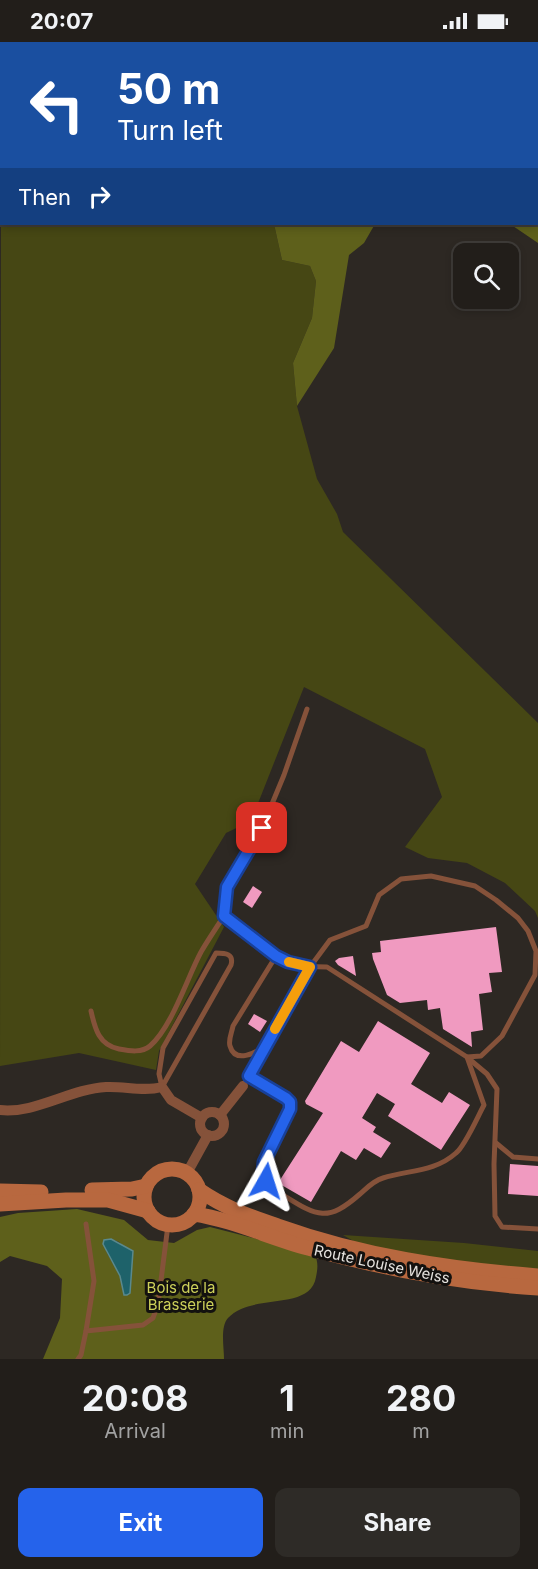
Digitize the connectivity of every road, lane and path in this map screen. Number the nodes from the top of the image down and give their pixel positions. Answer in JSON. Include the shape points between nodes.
{"nodes":[{"id":1,"x":307,"y":708,"type":"dead end"},
{"id":2,"x":224,"y":916,"type":"junction"},
{"id":3,"x":276,"y":956,"type":"junction"},
{"id":4,"x":310,"y":967,"type":"junction"},
{"id":5,"x":91,"y":1011,"type":"dead end"},
{"id":6,"x":268,"y":1042,"type":"junction"},
{"id":7,"x":467,"y":1057,"type":"junction"},
{"id":8,"x":246,"y":1081,"type":"junction"},
{"id":9,"x":162,"y":1088,"type":"junction"},
{"id":10,"x":0,"y":1110,"type":"edge"},
{"id":11,"x":220,"y":1115,"type":"junction"},
{"id":12,"x":202,"y":1118,"type":"junction"},
{"id":13,"x":208,"y":1135,"type":"junction"},
{"id":14,"x":496,"y":1143,"type":"junction"},
{"id":15,"x":538,"y":1159,"type":"edge"},
{"id":16,"x":187,"y":1173,"type":"junction"},
{"id":17,"x":146,"y":1186,"type":"junction"},
{"id":18,"x":199,"y":1190,"type":"junction"},
{"id":19,"x":0,"y":1191,"type":"edge"},
{"id":20,"x":0,"y":1204,"type":"edge"},
{"id":21,"x":148,"y":1211,"type":"junction"},
{"id":22,"x":194,"y":1214,"type":"junction"},
{"id":23,"x":86,"y":1224,"type":"dead end"},
{"id":24,"x":168,"y":1224,"type":"junction"},
{"id":25,"x":538,"y":1229,"type":"edge"},
{"id":26,"x":538,"y":1276,"type":"edge"},
{"id":27,"x":538,"y":1288,"type":"edge"},
{"id":28,"x":86,"y":1331,"type":"junction"},
{"id":29,"x":78,"y":1359,"type":"edge"}],
"edges":[{"from":1,"to":2,"type":"lane","via":[[262,828],[227,887]]},
{"from":2,"to":3,"type":"lane"},
{"from":2,"to":5,"type":"lane","via":[[202,951],[165,1028],[150,1047],[140,1052],[117,1048],[102,1040],[95,1032]]},
{"from":3,"to":4,"type":"lane"},
{"from":3,"to":6,"type":"lane","via":[[233,1026],[230,1046],[233,1052],[249,1056]]},
{"from":4,"to":6,"type":"lane"},
{"from":4,"to":7,"type":"lane","via":[[327,967]]},
{"from":4,"to":7,"type":"lane","via":[[330,940],[366,926],[379,896],[401,879],[431,876],[475,886],[518,918],[528,931],[536,951],[535,975],[502,1036],[481,1056]]},
{"from":6,"to":8,"type":"lane"},
{"from":7,"to":8,"type":"lane","via":[[484,1106],[458,1153],[429,1169],[382,1178],[336,1212],[324,1214],[310,1211],[266,1181],[264,1162],[290,1102]]},
{"from":7,"to":14,"type":"lane","via":[[497,1089]]},
{"from":8,"to":11,"type":"street"},
{"from":9,"to":9,"type":"lane","via":[[231,965],[232,960],[225,953],[216,954],[163,1048],[159,1074]]},
{"from":9,"to":10,"type":"street","via":[[150,1091],[105,1087],[24,1109]]},
{"from":9,"to":12,"type":"street","via":[[171,1100]]},
{"from":11,"to":12,"type":"street","via":[[209,1113]]},
{"from":11,"to":13,"type":"street","via":[[223,1129],[217,1135]]},
{"from":12,"to":13,"type":"street","via":[[201,1126]]},
{"from":13,"to":16,"type":"street"},
{"from":14,"to":15,"type":"lane","via":[[513,1157]]},
{"from":14,"to":25,"type":"lane","via":[[495,1216],[502,1227]]},
{"from":16,"to":17,"type":"main road","via":[[174,1169],[160,1171]]},
{"from":16,"to":18,"type":"main road"},
{"from":17,"to":19,"type":"main road"},
{"from":17,"to":21,"type":"main road","via":[[144,1199]]},
{"from":18,"to":22,"type":"main road","via":[[200,1203]]},
{"from":18,"to":26,"type":"main road","name":"Route Louise Weiss","via":[[231,1210],[370,1253],[461,1269]]},
{"from":20,"to":21,"type":"main road","via":[[108,1200]]},
{"from":21,"to":24,"type":"main road","via":[[156,1220]]},
{"from":22,"to":24,"type":"main road","via":[[179,1224]]},
{"from":22,"to":27,"type":"main road","name":"Route Louise Weiss","via":[[367,1264],[459,1281]]},
{"from":23,"to":28,"type":"lane","via":[[94,1281]]},
{"from":24,"to":28,"type":"lane","via":[[153,1318],[143,1325]]},
{"from":28,"to":29,"type":"lane"}]}
